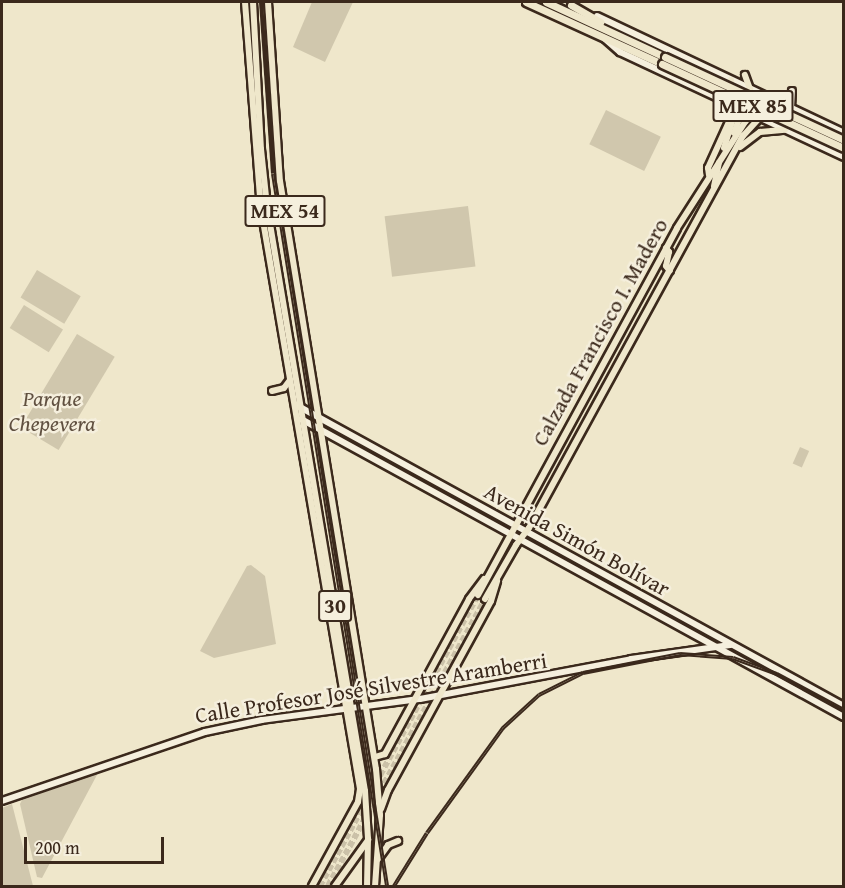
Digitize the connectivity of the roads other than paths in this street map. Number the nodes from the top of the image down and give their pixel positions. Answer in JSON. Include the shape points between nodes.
{"nodes":[{"id":1,"x":245,"y":2,"type":"edge"},
{"id":2,"x":253,"y":2,"type":"edge"},
{"id":3,"x":268,"y":2,"type":"edge"},
{"id":4,"x":526,"y":2,"type":"edge"},
{"id":5,"x":546,"y":2,"type":"edge"},
{"id":6,"x":567,"y":3,"type":"edge"},
{"id":7,"x":617,"y":34,"type":"junction"},
{"id":8,"x":605,"y":38,"type":"junction"},
{"id":9,"x":664,"y":61,"type":"junction"},
{"id":10,"x":720,"y":75,"type":"junction"},
{"id":11,"x":746,"y":75,"type":"dead end"},
{"id":12,"x":730,"y":80,"type":"junction"},
{"id":13,"x":747,"y":87,"type":"junction"},
{"id":14,"x":792,"y":91,"type":"dead end"},
{"id":15,"x":712,"y":95,"type":"junction"},
{"id":16,"x":768,"y":97,"type":"junction"},
{"id":17,"x":775,"y":101,"type":"junction"},
{"id":18,"x":733,"y":105,"type":"junction"},
{"id":19,"x":791,"y":108,"type":"junction"},
{"id":20,"x":800,"y":112,"type":"junction"},
{"id":21,"x":755,"y":116,"type":"junction"},
{"id":22,"x":787,"y":130,"type":"junction"},
{"id":23,"x":843,"y":136,"type":"edge"},
{"id":24,"x":731,"y":142,"type":"junction"},
{"id":25,"x":736,"y":152,"type":"junction"},
{"id":26,"x":842,"y":153,"type":"edge"},
{"id":27,"x":720,"y":161,"type":"junction"},
{"id":28,"x":709,"y":175,"type":"junction"},
{"id":29,"x":712,"y":195,"type":"junction"},
{"id":30,"x":666,"y":248,"type":"junction"},
{"id":31,"x":670,"y":271,"type":"junction"},
{"id":32,"x":290,"y":376,"type":"junction"},
{"id":33,"x":273,"y":391,"type":"dead end"},
{"id":34,"x":298,"y":406,"type":"junction"},
{"id":35,"x":296,"y":415,"type":"junction"},
{"id":36,"x":320,"y":419,"type":"junction"},
{"id":37,"x":303,"y":420,"type":"junction"},
{"id":38,"x":321,"y":431,"type":"junction"},
{"id":39,"x":515,"y":526,"type":"junction"},
{"id":40,"x":526,"y":532,"type":"junction"},
{"id":41,"x":511,"y":533,"type":"junction"},
{"id":42,"x":521,"y":538,"type":"junction"},
{"id":43,"x":320,"y":546,"type":"junction"},
{"id":44,"x":489,"y":575,"type":"junction"},
{"id":45,"x":498,"y":577,"type":"junction"},
{"id":46,"x":478,"y":595,"type":"tunnel mouth"},
{"id":47,"x":485,"y":599,"type":"tunnel mouth"},
{"id":48,"x":730,"y":645,"type":"junction"},
{"id":49,"x":718,"y":646,"type":"junction"},
{"id":50,"x":439,"y":695,"type":"junction"},
{"id":51,"x":414,"y":699,"type":"junction"},
{"id":52,"x":843,"y":706,"type":"edge"},
{"id":53,"x":367,"y":707,"type":"junction"},
{"id":54,"x":349,"y":710,"type":"junction"},
{"id":55,"x":843,"y":717,"type":"edge"},
{"id":56,"x":375,"y":757,"type":"junction"},
{"id":57,"x":2,"y":801,"type":"edge"},
{"id":58,"x":380,"y":815,"type":"junction"},
{"id":59,"x":368,"y":839,"type":"junction"},
{"id":60,"x":398,"y":841,"type":"dead end"},
{"id":61,"x":378,"y":859,"type":"junction"},
{"id":62,"x":312,"y":886,"type":"edge"},
{"id":63,"x":335,"y":886,"type":"edge"},
{"id":64,"x":367,"y":886,"type":"edge"},
{"id":65,"x":375,"y":886,"type":"edge"}],
"edges":[{"from":1,"to":32,"type":"main road","number":"MEX 54","via":[[261,209]]},
{"from":2,"to":34,"type":"main road","number":"MEX 54","via":[[267,206]]},
{"from":3,"to":36,"type":"main road","number":"MEX 54","via":[[280,182]]},
{"from":4,"to":8,"type":"highway","number":"MEX 85"},
{"from":5,"to":7,"type":"highway","number":"MEX 85"},
{"from":6,"to":7,"type":"highway"},
{"from":6,"to":10,"type":"main road"},
{"from":7,"to":9,"type":"highway","number":"MEX 85"},
{"from":8,"to":9,"type":"highway","number":"MEX 85"},
{"from":8,"to":15,"type":"main road","via":[[620,52]]},
{"from":9,"to":23,"type":"highway","number":"MEX 85","bridge":true},
{"from":9,"to":26,"type":"highway","number":"MEX 85","bridge":true},
{"from":10,"to":12,"type":"main road"},
{"from":10,"to":15,"type":"main road","via":[[724,82],[722,90]]},
{"from":11,"to":13,"type":"main road"},
{"from":12,"to":13,"type":"main road"},
{"from":12,"to":18,"type":"main road"},
{"from":13,"to":16,"type":"main road"},
{"from":13,"to":18,"type":"main road"},
{"from":14,"to":19,"type":"main road"},
{"from":15,"to":18,"type":"main road"},
{"from":16,"to":17,"type":"main road"},
{"from":16,"to":21,"type":"main road","name":"Calzada Francisco I. Madero"},
{"from":17,"to":19,"type":"main road"},
{"from":17,"to":21,"type":"main road","name":"Calzada Francisco I. Madero"},
{"from":18,"to":21,"type":"main road"},
{"from":18,"to":24,"type":"main road"},
{"from":18,"to":27,"type":"main road","via":[[733,124]]},
{"from":18,"to":28,"type":"main road","via":[[708,168]]},
{"from":19,"to":20,"type":"main road"},
{"from":20,"to":22,"type":"main road","via":[[786,117]]},
{"from":20,"to":23,"type":"main road"},
{"from":21,"to":22,"type":"main road"},
{"from":21,"to":24,"type":"main road","name":"Calzada Francisco I. Madero"},
{"from":21,"to":25,"type":"main road","name":"Calzada Francisco I. Madero"},
{"from":22,"to":25,"type":"main road","via":[[759,132]]},
{"from":22,"to":26,"type":"main road"},
{"from":23,"to":26,"type":"main road","via":[[836,145]]},
{"from":24,"to":27,"type":"main road","name":"Calzada Francisco I. Madero"},
{"from":25,"to":29,"type":"main road","name":"Calzada Francisco I. Madero"},
{"from":27,"to":28,"type":"main road","name":"Calzada Francisco I. Madero"},
{"from":27,"to":29,"type":"main road"},
{"from":28,"to":30,"type":"main road","name":"Calzada Francisco I. Madero"},
{"from":29,"to":31,"type":"main road","name":"Calzada Francisco I. Madero"},
{"from":30,"to":31,"type":"main road","via":[[666,266]]},
{"from":30,"to":39,"type":"main road","name":"Calzada Francisco I. Madero"},
{"from":31,"to":40,"type":"main road","name":"Calzada Francisco I. Madero"},
{"from":32,"to":33,"type":"main road","via":[[284,388]]},
{"from":32,"to":34,"type":"main road","number":"MEX 54"},
{"from":34,"to":35,"type":"main road","number":"MEX 54"},
{"from":34,"to":36,"type":"main road","name":"Avenida Simón Bolívar"},
{"from":34,"to":37,"type":"main road","number":"30"},
{"from":35,"to":37,"type":"main road","name":"Avenida Simón Bolívar"},
{"from":35,"to":43,"type":"main road","number":"30"},
{"from":36,"to":38,"type":"main road","number":"30"},
{"from":36,"to":39,"type":"main road","name":"Avenida Simón Bolívar"},
{"from":37,"to":38,"type":"main road","name":"Avenida Simón Bolívar"},
{"from":37,"to":43,"type":"main road","number":"30"},
{"from":38,"to":41,"type":"main road","name":"Avenida Simón Bolívar"},
{"from":38,"to":53,"type":"main road","number":"30"},
{"from":39,"to":40,"type":"main road","name":"Avenida Simón Bolívar"},
{"from":39,"to":41,"type":"main road","name":"Calzada Francisco I. Madero"},
{"from":40,"to":42,"type":"main road","name":"Calzada Francisco I. Madero"},
{"from":40,"to":48,"type":"main road","name":"Avenida Simón Bolívar"},
{"from":41,"to":42,"type":"main road","name":"Avenida Simón Bolívar"},
{"from":41,"to":44,"type":"main road","name":"Calzada Francisco I. Madero"},
{"from":42,"to":45,"type":"main road","name":"Calzada Francisco I. Madero"},
{"from":42,"to":49,"type":"main road","name":"Avenida Simón Bolívar"},
{"from":43,"to":54,"type":"main road","number":"30"},
{"from":44,"to":46,"type":"main road","name":"Calzada Francisco I. Madero"},
{"from":44,"to":51,"type":"main road","via":[[472,594]]},
{"from":45,"to":47,"type":"main road","name":"Calzada Francisco I. Madero"},
{"from":45,"to":50,"type":"main road","via":[[491,601]]},
{"from":48,"to":49,"type":"main road","name":"Calle Profesor José Silvestre Aramberri"},
{"from":48,"to":52,"type":"main road","name":"Avenida Simón Bolívar"},
{"from":49,"to":50,"type":"main road","name":"Calle Profesor José Silvestre Aramberri"},
{"from":49,"to":55,"type":"main road","name":"Avenida Simón Bolívar"},
{"from":50,"to":51,"type":"main road","name":"Calle Profesor José Silvestre Aramberri"},
{"from":50,"to":58,"type":"main road","via":[[388,790]]},
{"from":51,"to":53,"type":"main road","name":"Calle Profesor José Silvestre Aramberri"},
{"from":51,"to":56,"type":"main road","via":[[385,754]]},
{"from":53,"to":54,"type":"main road","name":"Calle Profesor José Silvestre Aramberri"},
{"from":53,"to":56,"type":"main road","number":"30"},
{"from":54,"to":57,"type":"main road","name":"Calle Profesor José Silvestre Aramberri","via":[[262,720],[205,732]]},
{"from":54,"to":59,"type":"main road","number":"30","via":[[365,791]]},
{"from":54,"to":62,"type":"main road","via":[[359,796]]},
{"from":56,"to":58,"type":"main road","number":"30"},
{"from":58,"to":61,"type":"main road","number":"30"},
{"from":59,"to":63,"type":"main road"},
{"from":59,"to":64,"type":"main road","number":"30"},
{"from":60,"to":61,"type":"main road","via":[[388,845]]},
{"from":61,"to":65,"type":"main road","number":"30"}]}
